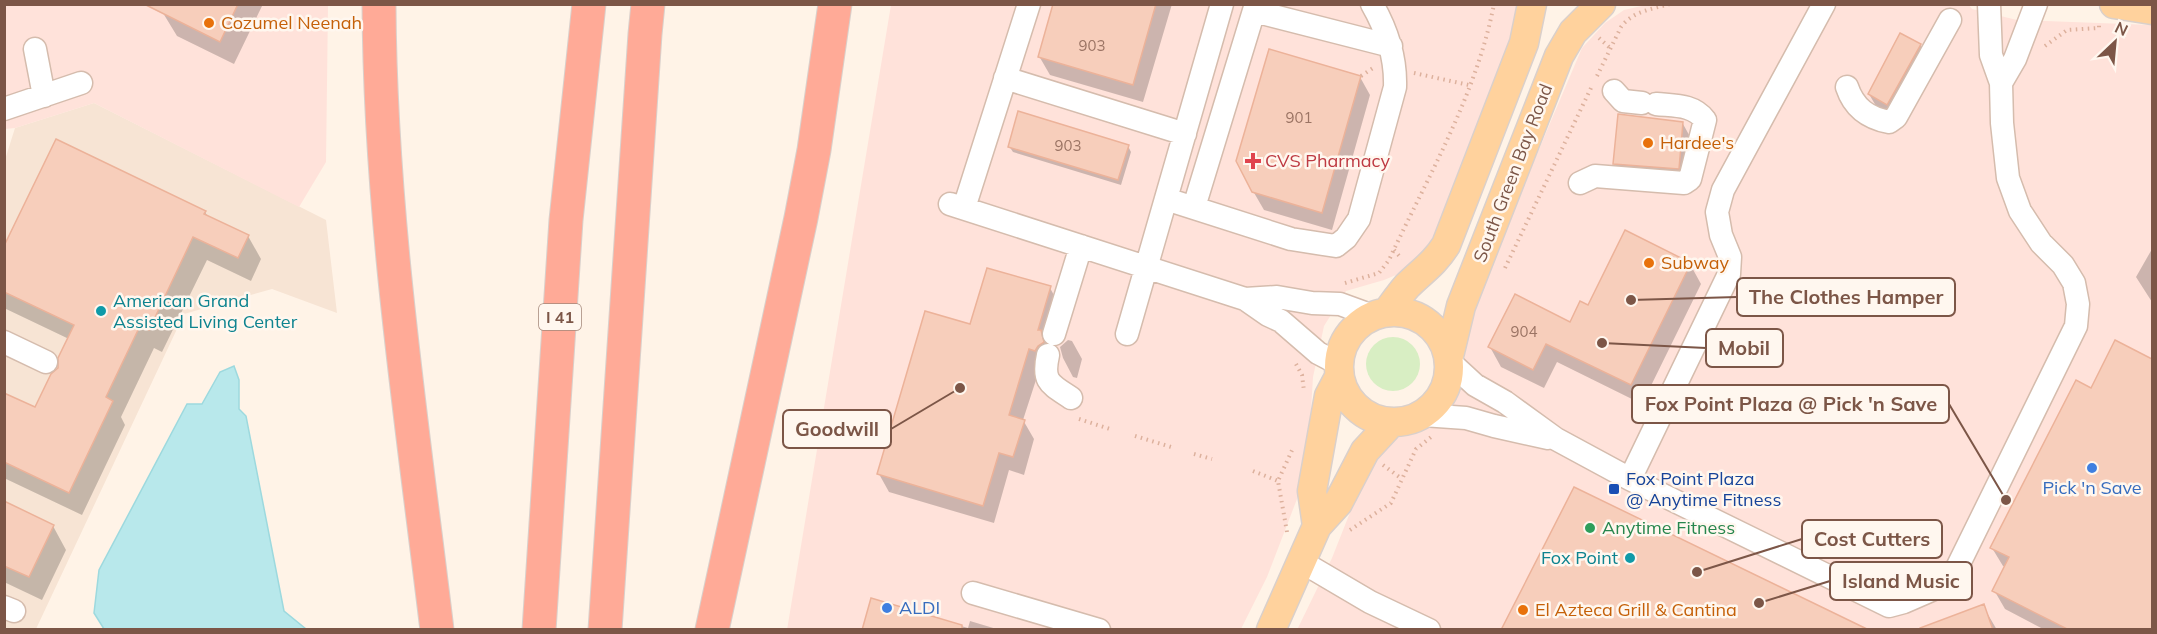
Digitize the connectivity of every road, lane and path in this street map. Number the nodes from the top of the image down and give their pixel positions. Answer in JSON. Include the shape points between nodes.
{"nodes":[{"id":1,"x":379,"y":4,"type":"edge"},
{"id":2,"x":589,"y":4,"type":"edge"},
{"id":3,"x":648,"y":4,"type":"edge"},
{"id":4,"x":834,"y":4,"type":"edge"},
{"id":5,"x":857,"y":4,"type":"edge"},
{"id":6,"x":1029,"y":4,"type":"edge"},
{"id":7,"x":1222,"y":4,"type":"edge"},
{"id":8,"x":1372,"y":4,"type":"edge"},
{"id":9,"x":1494,"y":4,"type":"edge"},
{"id":10,"x":1532,"y":4,"type":"edge"},
{"id":11,"x":1601,"y":4,"type":"edge"},
{"id":12,"x":1824,"y":4,"type":"edge"},
{"id":13,"x":1989,"y":4,"type":"edge"},
{"id":14,"x":2036,"y":4,"type":"edge"},
{"id":15,"x":2114,"y":4,"type":"edge"},
{"id":16,"x":1255,"y":8,"type":"edge"},
{"id":17,"x":2152,"y":10,"type":"edge"},
{"id":18,"x":1950,"y":20,"type":"dead end"},
{"id":19,"x":1390,"y":46,"type":"junction"},
{"id":20,"x":35,"y":49,"type":"dead end"},
{"id":21,"x":1005,"y":78,"type":"junction"},
{"id":22,"x":81,"y":83,"type":"dead end"},
{"id":23,"x":2001,"y":83,"type":"junction"},
{"id":24,"x":1847,"y":87,"type":"dead end"},
{"id":25,"x":1614,"y":92,"type":"dead end"},
{"id":26,"x":44,"y":96,"type":"junction"},
{"id":27,"x":4,"y":109,"type":"edge"},
{"id":28,"x":1185,"y":134,"type":"junction"},
{"id":29,"x":814,"y":150,"type":"junction"},
{"id":30,"x":1580,"y":183,"type":"dead end"},
{"id":31,"x":1166,"y":199,"type":"junction"},
{"id":32,"x":1194,"y":207,"type":"junction"},
{"id":33,"x":1081,"y":246,"type":"junction"},
{"id":34,"x":1146,"y":267,"type":"junction"},
{"id":35,"x":1337,"y":283,"type":"dead end"},
{"id":36,"x":1245,"y":299,"type":"junction"},
{"id":37,"x":1380,"y":314,"type":"junction"},
{"id":38,"x":1127,"y":334,"type":"dead end"},
{"id":39,"x":4,"y":342,"type":"edge"},
{"id":40,"x":1292,"y":357,"type":"dead end"},
{"id":41,"x":1449,"y":359,"type":"junction"},
{"id":42,"x":46,"y":362,"type":"dead end"},
{"id":43,"x":1339,"y":371,"type":"junction"},
{"id":44,"x":1304,"y":397,"type":"dead end"},
{"id":45,"x":1071,"y":398,"type":"dead end"},
{"id":46,"x":1424,"y":415,"type":"junction"},
{"id":47,"x":1079,"y":419,"type":"dead end"},
{"id":48,"x":1391,"y":423,"type":"junction"},
{"id":49,"x":1113,"y":430,"type":"dead end"},
{"id":50,"x":1135,"y":436,"type":"dead end"},
{"id":51,"x":1296,"y":439,"type":"dead end"},
{"id":52,"x":1556,"y":439,"type":"junction"},
{"id":53,"x":1171,"y":447,"type":"dead end"},
{"id":54,"x":1194,"y":454,"type":"dead end"},
{"id":55,"x":1212,"y":459,"type":"dead end"},
{"id":56,"x":1253,"y":471,"type":"dead end"},
{"id":57,"x":1630,"y":479,"type":"junction"},
{"id":58,"x":1278,"y":481,"type":"junction"},
{"id":59,"x":1317,"y":526,"type":"junction"},
{"id":60,"x":1302,"y":562,"type":"junction"},
{"id":61,"x":973,"y":593,"type":"dead end"},
{"id":62,"x":437,"y":630,"type":"edge"},
{"id":63,"x":539,"y":630,"type":"edge"},
{"id":64,"x":605,"y":630,"type":"edge"},
{"id":65,"x":712,"y":630,"type":"edge"},
{"id":66,"x":1099,"y":630,"type":"edge"},
{"id":67,"x":1271,"y":630,"type":"edge"},
{"id":68,"x":1429,"y":630,"type":"edge"}],
"edges":[{"from":1,"to":62,"type":"highway","via":[[379,78],[400,323]]},
{"from":2,"to":63,"type":"highway","number":"I 41","via":[[566,220]]},
{"from":3,"to":64,"type":"highway"},
{"from":4,"to":29,"type":"highway"},
{"from":5,"to":29,"type":"highway","via":[[841,108]]},
{"from":6,"to":21,"type":"street"},
{"from":7,"to":28,"type":"street"},
{"from":8,"to":19,"type":"street"},
{"from":9,"to":35,"type":"path","via":[[1487,40],[1456,122],[1389,260],[1379,273]]},
{"from":10,"to":37,"type":"main road","name":"South Green Bay Road","via":[[1524,43],[1446,245],[1433,263]]},
{"from":11,"to":41,"type":"main road","name":"South Green Bay Road","via":[[1573,32],[1559,56],[1461,306]]},
{"from":12,"to":57,"type":"street","via":[[1723,190],[1717,212],[1730,257],[1729,274]]},
{"from":13,"to":23,"type":"street","via":[[1991,55]]},
{"from":14,"to":23,"type":"street","via":[[2015,59]]},
{"from":15,"to":17,"type":"main road"},
{"from":16,"to":19,"type":"street"},
{"from":16,"to":32,"type":"street"},
{"from":18,"to":24,"type":"street","via":[[1896,117],[1889,122],[1858,108]]},
{"from":19,"to":32,"type":"street","via":[[1396,69],[1395,87],[1359,219],[1346,238],[1336,246],[1291,239]]},
{"from":20,"to":26,"type":"street"},
{"from":21,"to":28,"type":"street"},
{"from":21,"to":33,"type":"street","via":[[957,206]]},
{"from":22,"to":26,"type":"street"},
{"from":23,"to":57,"type":"street","via":[[2008,178],[2020,211],[2074,283],[2078,304],[2076,326],[1950,582],[1889,606]]},
{"from":25,"to":30,"type":"street","via":[[1623,101],[1698,111],[1705,120],[1690,179],[1684,183],[1595,176]]},
{"from":26,"to":27,"type":"street"},
{"from":28,"to":31,"type":"street"},
{"from":29,"to":65,"type":"highway"},
{"from":31,"to":32,"type":"street"},
{"from":31,"to":34,"type":"street"},
{"from":33,"to":34,"type":"street"},
{"from":33,"to":45,"type":"street","via":[[1045,375],[1049,384]]},
{"from":34,"to":36,"type":"street"},
{"from":34,"to":38,"type":"street"},
{"from":36,"to":37,"type":"street","via":[[1277,297],[1340,304]]},
{"from":36,"to":43,"type":"street","via":[[1281,321]]},
{"from":37,"to":41,"type":"main road","via":[[1400,312],[1432,326],[1443,339]]},
{"from":37,"to":43,"type":"main road","via":[[1358,325],[1347,339]]},
{"from":39,"to":42,"type":"street"},
{"from":40,"to":44,"type":"path","via":[[1302,375]]},
{"from":41,"to":46,"type":"main road","via":[[1446,389]]},
{"from":41,"to":52,"type":"street","via":[[1475,385]]},
{"from":43,"to":48,"type":"main road","via":[[1344,392],[1362,413]]},
{"from":43,"to":59,"type":"main road","via":[[1329,396],[1312,490]]},
{"from":46,"to":48,"type":"main road"},
{"from":46,"to":52,"type":"street","via":[[1466,418]]},
{"from":47,"to":49,"type":"path"},
{"from":48,"to":59,"type":"main road","via":[[1365,451],[1338,503]]},
{"from":50,"to":53,"type":"path"},
{"from":51,"to":58,"type":"path"},
{"from":52,"to":57,"type":"street"},
{"from":54,"to":55,"type":"path"},
{"from":56,"to":58,"type":"path"},
{"from":58,"to":60,"type":"path","via":[[1286,529]]},
{"from":59,"to":60,"type":"main road"},
{"from":60,"to":67,"type":"main road"},
{"from":60,"to":68,"type":"street","via":[[1370,602]]},
{"from":61,"to":66,"type":"street"}]}
